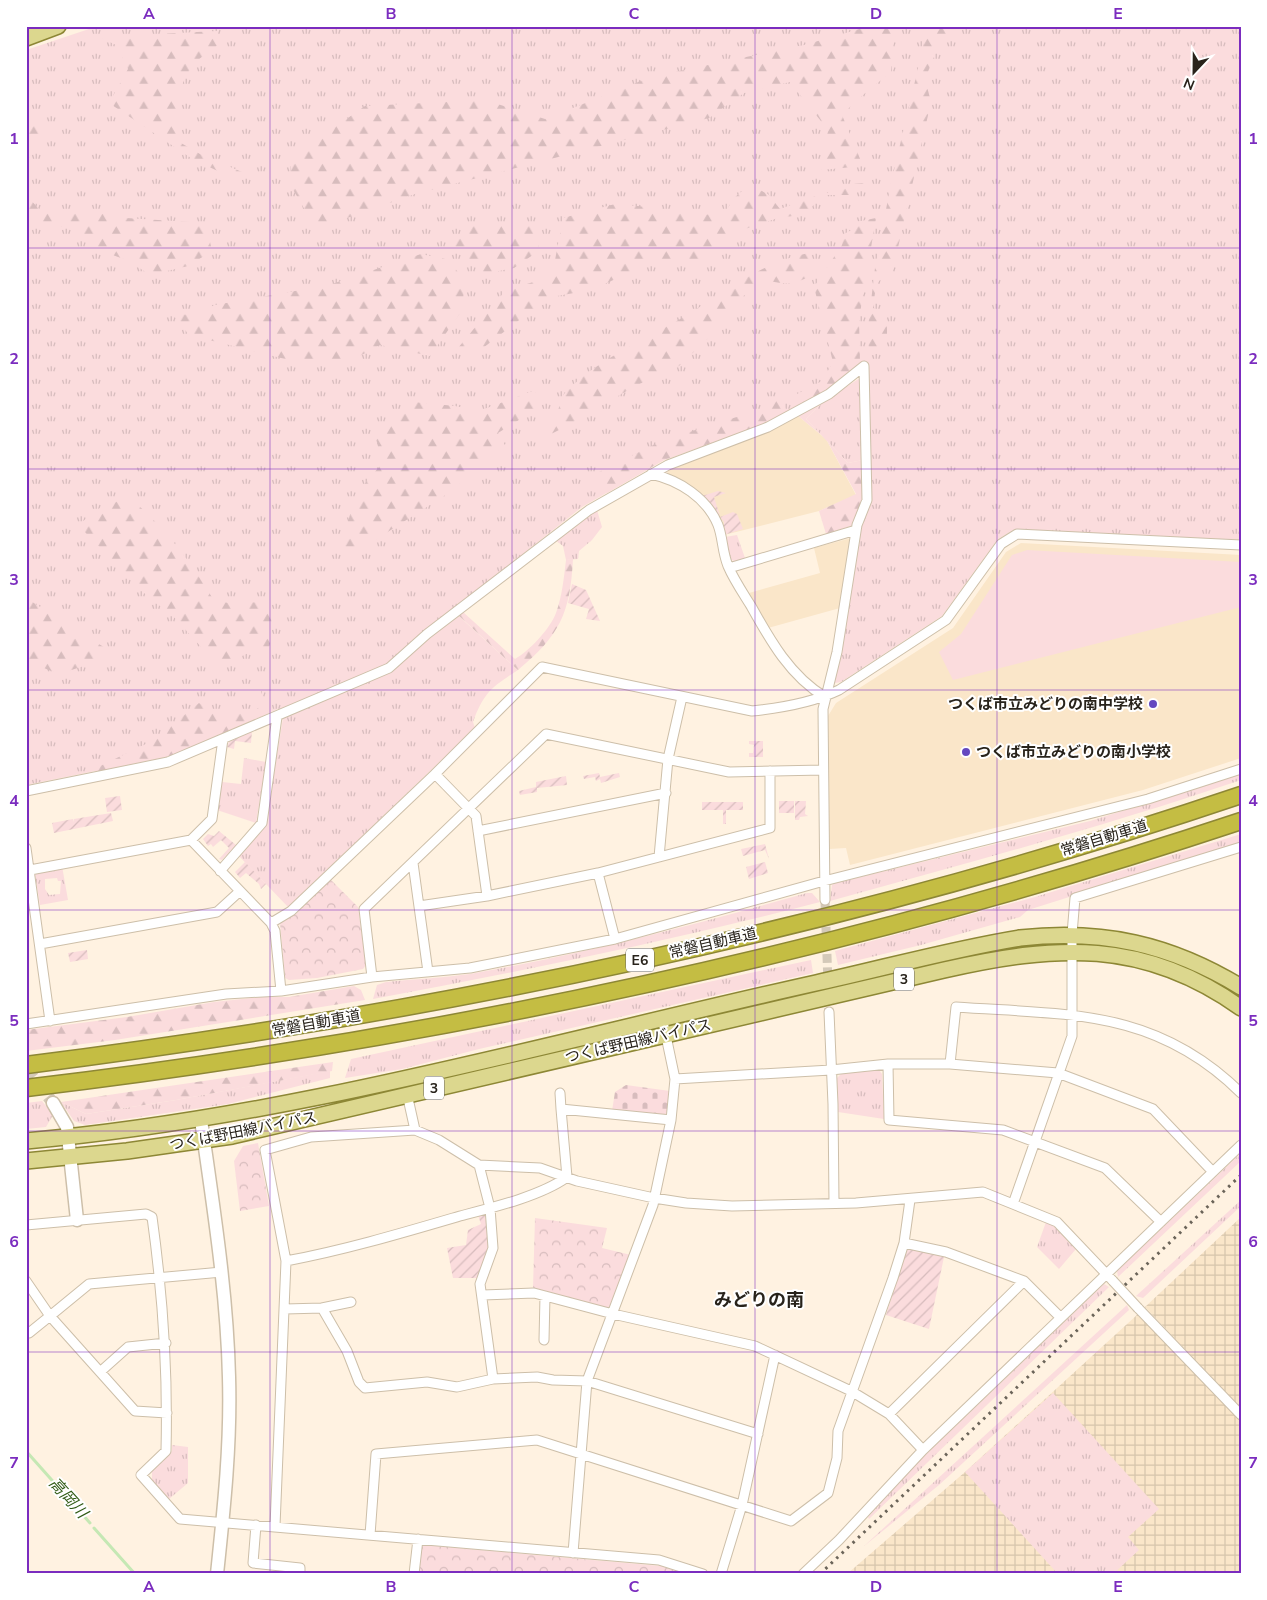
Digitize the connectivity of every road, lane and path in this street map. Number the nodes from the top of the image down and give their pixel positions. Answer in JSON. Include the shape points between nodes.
{"nodes":[{"id":1,"x":58,"y":26,"type":"edge"},
{"id":2,"x":26,"y":38,"type":"edge"},
{"id":3,"x":651,"y":474,"type":"junction"},
{"id":4,"x":856,"y":530,"type":"junction"},
{"id":5,"x":1241,"y":546,"type":"edge"},
{"id":6,"x":729,"y":568,"type":"junction"},
{"id":7,"x":682,"y":697,"type":"junction"},
{"id":8,"x":825,"y":697,"type":"junction"},
{"id":9,"x":277,"y":717,"type":"junction"},
{"id":10,"x":223,"y":739,"type":"junction"},
{"id":11,"x":668,"y":758,"type":"junction"},
{"id":12,"x":1241,"y":769,"type":"edge"},
{"id":13,"x":823,"y":770,"type":"junction"},
{"id":14,"x":770,"y":771,"type":"junction"},
{"id":15,"x":435,"y":774,"type":"junction"},
{"id":16,"x":26,"y":791,"type":"edge"},
{"id":17,"x":666,"y":793,"type":"junction"},
{"id":18,"x":1241,"y":795,"type":"edge"},
{"id":19,"x":468,"y":808,"type":"junction"},
{"id":20,"x":1241,"y":821,"type":"edge"},
{"id":21,"x":478,"y":831,"type":"junction"},
{"id":22,"x":191,"y":840,"type":"junction"},
{"id":23,"x":26,"y":848,"type":"edge"},
{"id":24,"x":1239,"y":849,"type":"edge"},
{"id":25,"x":659,"y":857,"type":"junction"},
{"id":26,"x":413,"y":863,"type":"junction"},
{"id":27,"x":30,"y":870,"type":"junction"},
{"id":28,"x":220,"y":871,"type":"junction"},
{"id":29,"x":598,"y":873,"type":"junction"},
{"id":30,"x":824,"y":881,"type":"junction"},
{"id":31,"x":240,"y":891,"type":"junction"},
{"id":32,"x":487,"y":896,"type":"junction"},
{"id":33,"x":825,"y":900,"type":"tunnel mouth"},
{"id":34,"x":419,"y":906,"type":"junction"},
{"id":35,"x":271,"y":923,"type":"junction"},
{"id":36,"x":1072,"y":934,"type":"junction"},
{"id":37,"x":614,"y":939,"type":"junction"},
{"id":38,"x":40,"y":944,"type":"junction"},
{"id":39,"x":1072,"y":952,"type":"junction"},
{"id":40,"x":428,"y":972,"type":"junction"},
{"id":41,"x":372,"y":977,"type":"junction"},
{"id":42,"x":1241,"y":987,"type":"edge"},
{"id":43,"x":281,"y":991,"type":"junction"},
{"id":44,"x":1241,"y":1008,"type":"edge"},
{"id":45,"x":829,"y":1012,"type":"tunnel mouth"},
{"id":46,"x":1072,"y":1016,"type":"junction"},
{"id":47,"x":662,"y":1017,"type":"junction"},
{"id":48,"x":50,"y":1021,"type":"junction"},
{"id":49,"x":26,"y":1024,"type":"edge"},
{"id":50,"x":665,"y":1035,"type":"junction"},
{"id":51,"x":888,"y":1064,"type":"junction"},
{"id":52,"x":950,"y":1064,"type":"junction"},
{"id":53,"x":26,"y":1065,"type":"edge"},
{"id":54,"x":831,"y":1070,"type":"junction"},
{"id":55,"x":1058,"y":1073,"type":"junction"},
{"id":56,"x":676,"y":1079,"type":"junction"},
{"id":57,"x":26,"y":1088,"type":"edge"},
{"id":58,"x":560,"y":1093,"type":"dead end"},
{"id":59,"x":1241,"y":1093,"type":"edge"},
{"id":60,"x":407,"y":1094,"type":"junction"},
{"id":61,"x":53,"y":1103,"type":"tunnel mouth"},
{"id":62,"x":561,"y":1109,"type":"junction"},
{"id":63,"x":201,"y":1120,"type":"junction"},
{"id":64,"x":671,"y":1120,"type":"junction"},
{"id":65,"x":415,"y":1130,"type":"junction"},
{"id":66,"x":68,"y":1137,"type":"junction"},
{"id":67,"x":26,"y":1141,"type":"edge"},
{"id":68,"x":204,"y":1141,"type":"junction"},
{"id":69,"x":1034,"y":1141,"type":"junction"},
{"id":70,"x":1241,"y":1145,"type":"edge"},
{"id":71,"x":71,"y":1157,"type":"junction"},
{"id":72,"x":26,"y":1161,"type":"edge"},
{"id":73,"x":479,"y":1165,"type":"junction"},
{"id":74,"x":1213,"y":1172,"type":"junction"},
{"id":75,"x":567,"y":1177,"type":"junction"},
{"id":76,"x":654,"y":1198,"type":"junction"},
{"id":77,"x":910,"y":1200,"type":"junction"},
{"id":78,"x":834,"y":1203,"type":"junction"},
{"id":79,"x":1012,"y":1204,"type":"junction"},
{"id":80,"x":490,"y":1208,"type":"junction"},
{"id":81,"x":77,"y":1220,"type":"junction"},
{"id":82,"x":1161,"y":1222,"type":"junction"},
{"id":83,"x":26,"y":1225,"type":"edge"},
{"id":84,"x":904,"y":1243,"type":"junction"},
{"id":85,"x":286,"y":1261,"type":"junction"},
{"id":86,"x":222,"y":1272,"type":"junction"},
{"id":87,"x":1109,"y":1277,"type":"junction"},
{"id":88,"x":160,"y":1278,"type":"junction"},
{"id":89,"x":26,"y":1281,"type":"edge"},
{"id":90,"x":1024,"y":1281,"type":"junction"},
{"id":91,"x":483,"y":1295,"type":"junction"},
{"id":92,"x":545,"y":1296,"type":"junction"},
{"id":93,"x":352,"y":1302,"type":"dead end"},
{"id":94,"x":322,"y":1308,"type":"junction"},
{"id":95,"x":285,"y":1309,"type":"junction"},
{"id":96,"x":613,"y":1314,"type":"junction"},
{"id":97,"x":50,"y":1316,"type":"junction"},
{"id":98,"x":1060,"y":1317,"type":"junction"},
{"id":99,"x":30,"y":1333,"type":"dead end"},
{"id":100,"x":544,"y":1340,"type":"dead end"},
{"id":101,"x":166,"y":1343,"type":"junction"},
{"id":102,"x":775,"y":1355,"type":"junction"},
{"id":103,"x":100,"y":1372,"type":"junction"},
{"id":104,"x":492,"y":1379,"type":"junction"},
{"id":105,"x":587,"y":1381,"type":"junction"},
{"id":106,"x":851,"y":1391,"type":"junction"},
{"id":107,"x":167,"y":1413,"type":"junction"},
{"id":108,"x":889,"y":1414,"type":"junction"},
{"id":109,"x":1241,"y":1415,"type":"edge"},
{"id":110,"x":758,"y":1434,"type":"junction"},
{"id":111,"x":924,"y":1450,"type":"junction"},
{"id":112,"x":581,"y":1455,"type":"junction"},
{"id":113,"x":742,"y":1505,"type":"junction"},
{"id":114,"x":223,"y":1522,"type":"junction"},
{"id":115,"x":256,"y":1525,"type":"junction"},
{"id":116,"x":275,"y":1526,"type":"junction"},
{"id":117,"x":370,"y":1535,"type":"junction"},
{"id":118,"x":418,"y":1539,"type":"junction"},
{"id":119,"x":572,"y":1553,"type":"junction"},
{"id":120,"x":217,"y":1574,"type":"edge"},
{"id":121,"x":300,"y":1574,"type":"edge"},
{"id":122,"x":414,"y":1574,"type":"edge"},
{"id":123,"x":703,"y":1574,"type":"edge"},
{"id":124,"x":721,"y":1574,"type":"edge"},
{"id":125,"x":803,"y":1574,"type":"edge"}],
"edges":[{"from":1,"to":2,"type":"main road"},
{"from":3,"to":4,"type":"street","via":[[768,427],[829,394],[864,366],[867,500]]},
{"from":3,"to":6,"type":"street","via":[[685,487],[704,503],[718,527],[721,550]]},
{"from":3,"to":9,"type":"street","via":[[589,510],[426,634],[389,668]]},
{"from":4,"to":6,"type":"street"},
{"from":4,"to":8,"type":"street","via":[[837,652]]},
{"from":5,"to":8,"type":"street","via":[[1017,534],[1001,544],[946,620]]},
{"from":6,"to":8,"type":"street","via":[[779,655],[812,689]]},
{"from":7,"to":8,"type":"street","via":[[752,711]]},
{"from":7,"to":11,"type":"street"},
{"from":7,"to":15,"type":"street","via":[[542,667]]},
{"from":8,"to":13,"type":"street","via":[[822,709]]},
{"from":9,"to":10,"type":"street"},
{"from":9,"to":28,"type":"street","via":[[262,823]]},
{"from":10,"to":16,"type":"street","via":[[168,762]]},
{"from":10,"to":22,"type":"street","via":[[212,819]]},
{"from":11,"to":14,"type":"street","via":[[729,772]]},
{"from":11,"to":17,"type":"street"},
{"from":11,"to":19,"type":"street","via":[[546,734]]},
{"from":12,"to":30,"type":"street","via":[[1130,804]]},
{"from":13,"to":14,"type":"street"},
{"from":13,"to":30,"type":"street"},
{"from":14,"to":25,"type":"street","via":[[770,828]]},
{"from":15,"to":19,"type":"street"},
{"from":15,"to":35,"type":"street","via":[[291,911]]},
{"from":17,"to":21,"type":"street"},
{"from":17,"to":25,"type":"street"},
{"from":18,"to":53,"type":"highway","name":"常磐自動車道","number":"E6","via":[[977,876],[688,950],[404,1008],[240,1036]]},
{"from":19,"to":21,"type":"street","via":[[476,816]]},
{"from":19,"to":26,"type":"street"},
{"from":20,"to":57,"type":"highway","name":"常磐自動車道","number":"E6","via":[[983,898],[699,973],[403,1032],[158,1072]]},
{"from":21,"to":32,"type":"street"},
{"from":22,"to":27,"type":"street"},
{"from":22,"to":28,"type":"street"},
{"from":23,"to":27,"type":"street"},
{"from":24,"to":36,"type":"street","via":[[1075,898]]},
{"from":25,"to":29,"type":"street"},
{"from":26,"to":34,"type":"street"},
{"from":26,"to":41,"type":"street","via":[[364,909]]},
{"from":27,"to":38,"type":"street"},
{"from":28,"to":31,"type":"street"},
{"from":29,"to":32,"type":"street"},
{"from":29,"to":37,"type":"street"},
{"from":30,"to":33,"type":"street"},
{"from":30,"to":37,"type":"street"},
{"from":31,"to":35,"type":"street"},
{"from":31,"to":38,"type":"street","via":[[217,912]]},
{"from":32,"to":34,"type":"street"},
{"from":34,"to":40,"type":"street"},
{"from":35,"to":43,"type":"street","via":[[275,931]]},
{"from":36,"to":39,"type":"street"},
{"from":36,"to":42,"type":"main road","name":"つくば野田線バイパス","number":"3","via":[[1132,941],[1159,948],[1218,973]]},
{"from":36,"to":47,"type":"main road","name":"つくば野田線バイパス","number":"3","via":[[995,942]]},
{"from":37,"to":40,"type":"street","via":[[470,968]]},
{"from":38,"to":48,"type":"street"},
{"from":39,"to":44,"type":"main road","name":"つくば野田線バイパス","number":"3","via":[[1114,955],[1175,971]]},
{"from":39,"to":46,"type":"street"},
{"from":39,"to":50,"type":"main road","name":"つくば野田線バイパス","number":"3","via":[[1032,953],[988,960]]},
{"from":40,"to":41,"type":"street"},
{"from":41,"to":43,"type":"street"},
{"from":43,"to":48,"type":"street","via":[[226,994]]},
{"from":45,"to":54,"type":"street"},
{"from":46,"to":52,"type":"street","via":[[956,1007]]},
{"from":46,"to":55,"type":"street","via":[[1072,1036]]},
{"from":46,"to":59,"type":"street","via":[[1112,1021],[1184,1047]]},
{"from":47,"to":50,"type":"street"},
{"from":47,"to":63,"type":"main road","name":"つくば野田線バイパス","number":"3","via":[[388,1083]]},
{"from":48,"to":49,"type":"street"},
{"from":50,"to":56,"type":"street"},
{"from":50,"to":60,"type":"main road","name":"つくば野田線バイパス","number":"3"},
{"from":51,"to":52,"type":"street"},
{"from":51,"to":54,"type":"street"},
{"from":51,"to":69,"type":"street","via":[[889,1120],[1003,1130]]},
{"from":52,"to":55,"type":"street"},
{"from":54,"to":56,"type":"street"},
{"from":54,"to":78,"type":"street"},
{"from":55,"to":69,"type":"street"},
{"from":55,"to":74,"type":"street","via":[[1153,1109]]},
{"from":56,"to":64,"type":"street"},
{"from":58,"to":62,"type":"street"},
{"from":60,"to":65,"type":"street"},
{"from":60,"to":68,"type":"main road","name":"つくば野田線バイパス","number":"3","via":[[292,1124]]},
{"from":61,"to":66,"type":"street","via":[[67,1127]]},
{"from":62,"to":64,"type":"street"},
{"from":62,"to":75,"type":"street"},
{"from":63,"to":66,"type":"main road","name":"つくば野田線バイパス","number":"3"},
{"from":63,"to":68,"type":"street"},
{"from":64,"to":76,"type":"street"},
{"from":65,"to":73,"type":"street","via":[[439,1140]]},
{"from":65,"to":85,"type":"street","via":[[311,1137],[265,1150]]},
{"from":66,"to":67,"type":"main road","name":"つくば野田線バイパス","number":"3"},
{"from":66,"to":71,"type":"street"},
{"from":68,"to":71,"type":"main road","name":"つくば野田線バイパス","number":"3"},
{"from":68,"to":86,"type":"street"},
{"from":69,"to":79,"type":"street"},
{"from":69,"to":82,"type":"street","via":[[1105,1168]]},
{"from":70,"to":74,"type":"street"},
{"from":71,"to":72,"type":"main road","name":"つくば野田線バイパス","number":"3"},
{"from":71,"to":81,"type":"street"},
{"from":73,"to":75,"type":"street","via":[[540,1168]]},
{"from":73,"to":80,"type":"street"},
{"from":74,"to":82,"type":"street"},
{"from":75,"to":76,"type":"street"},
{"from":75,"to":80,"type":"street"},
{"from":76,"to":78,"type":"street","via":[[717,1206]]},
{"from":76,"to":96,"type":"street"},
{"from":77,"to":78,"type":"street"},
{"from":77,"to":79,"type":"street","via":[[983,1192]]},
{"from":77,"to":84,"type":"street"},
{"from":79,"to":87,"type":"street","via":[[1057,1222]]},
{"from":80,"to":85,"type":"street","via":[[337,1251]]},
{"from":80,"to":91,"type":"street","via":[[493,1248],[480,1284]]},
{"from":81,"to":83,"type":"street"},
{"from":81,"to":88,"type":"street","via":[[146,1214],[152,1217]]},
{"from":82,"to":87,"type":"street"},
{"from":84,"to":90,"type":"street","via":[[946,1252]]},
{"from":84,"to":106,"type":"street"},
{"from":85,"to":95,"type":"street"},
{"from":86,"to":88,"type":"street"},
{"from":86,"to":114,"type":"street","via":[[229,1394]]},
{"from":87,"to":98,"type":"street"},
{"from":87,"to":109,"type":"street","bridge":true},
{"from":88,"to":97,"type":"street","via":[[89,1284]]},
{"from":88,"to":101,"type":"street"},
{"from":89,"to":97,"type":"street"},
{"from":90,"to":98,"type":"street"},
{"from":90,"to":108,"type":"street"},
{"from":91,"to":92,"type":"street","via":[[534,1293]]},
{"from":91,"to":104,"type":"street"},
{"from":92,"to":96,"type":"street"},
{"from":92,"to":100,"type":"street"},
{"from":93,"to":94,"type":"street"},
{"from":94,"to":95,"type":"street"},
{"from":94,"to":104,"type":"street","via":[[365,1388],[427,1382],[457,1387]]},
{"from":95,"to":116,"type":"street"},
{"from":96,"to":102,"type":"street","via":[[755,1346]]},
{"from":96,"to":105,"type":"street"},
{"from":97,"to":99,"type":"street"},
{"from":97,"to":103,"type":"street"},
{"from":98,"to":111,"type":"street"},
{"from":101,"to":103,"type":"street","via":[[128,1346]]},
{"from":101,"to":107,"type":"street"},
{"from":102,"to":106,"type":"street"},
{"from":102,"to":110,"type":"street"},
{"from":103,"to":107,"type":"street","via":[[135,1412]]},
{"from":104,"to":105,"type":"street","via":[[537,1377]]},
{"from":105,"to":110,"type":"street"},
{"from":105,"to":112,"type":"street"},
{"from":106,"to":108,"type":"street"},
{"from":106,"to":113,"type":"street","via":[[838,1431],[837,1458],[828,1493],[791,1521]]},
{"from":107,"to":114,"type":"street","via":[[166,1451],[141,1475],[180,1519]]},
{"from":108,"to":111,"type":"street"},
{"from":110,"to":113,"type":"street"},
{"from":111,"to":125,"type":"street"},
{"from":112,"to":113,"type":"street"},
{"from":112,"to":117,"type":"street","via":[[537,1440],[376,1454]]},
{"from":112,"to":119,"type":"street"},
{"from":113,"to":124,"type":"street"},
{"from":114,"to":115,"type":"street"},
{"from":114,"to":120,"type":"street"},
{"from":115,"to":116,"type":"street"},
{"from":115,"to":121,"type":"street","via":[[253,1563],[300,1568]]},
{"from":116,"to":117,"type":"street"},
{"from":117,"to":118,"type":"street"},
{"from":118,"to":119,"type":"street"},
{"from":118,"to":122,"type":"street"},
{"from":119,"to":123,"type":"street","via":[[658,1560]]}]}
